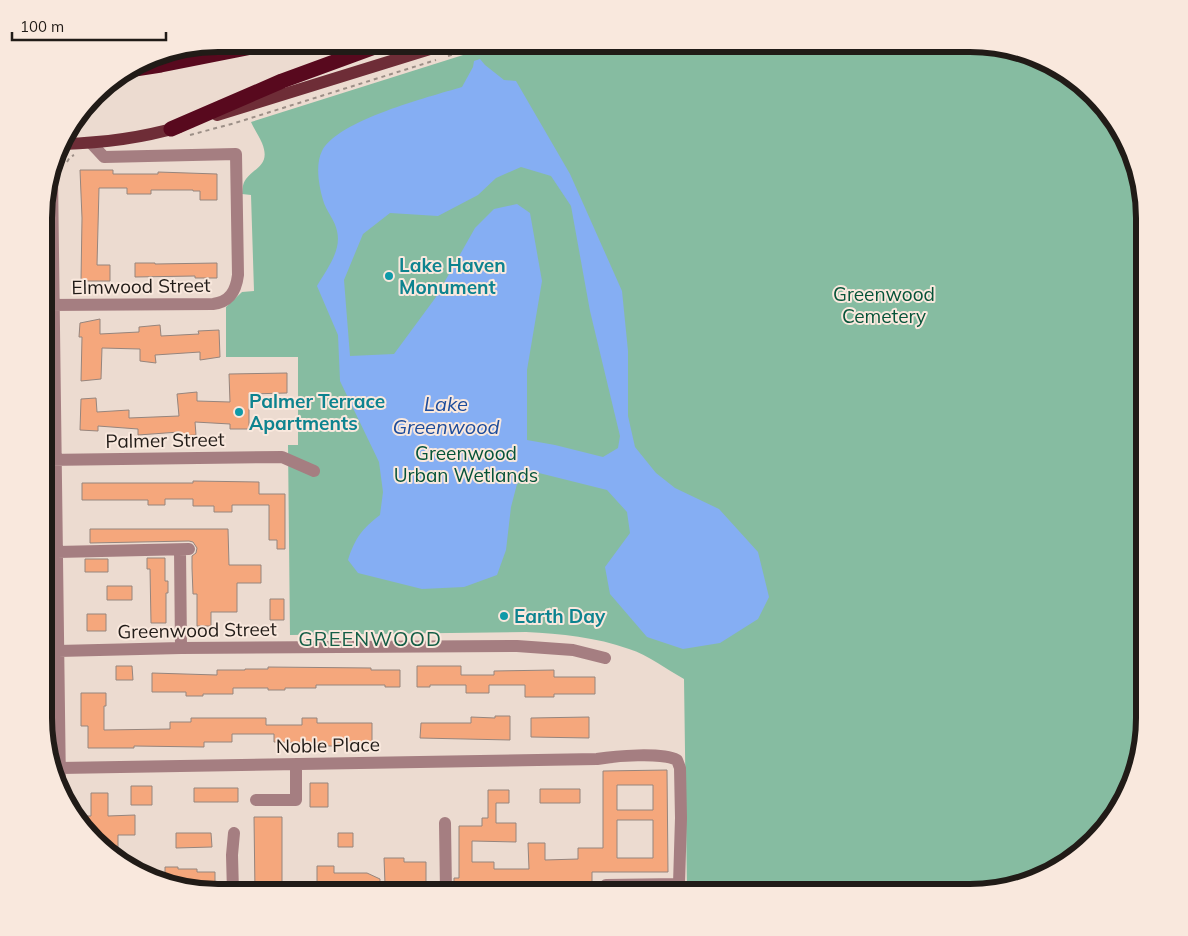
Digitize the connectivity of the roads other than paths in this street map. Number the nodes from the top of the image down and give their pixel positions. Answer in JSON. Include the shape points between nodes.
{"nodes":[{"id":1,"x":224,"y":53,"type":"edge"},
{"id":2,"x":358,"y":53,"type":"edge"},
{"id":3,"x":417,"y":53,"type":"edge"},
{"id":4,"x":154,"y":66,"type":"edge"},
{"id":5,"x":171,"y":129,"type":"junction"},
{"id":6,"x":91,"y":143,"type":"junction"},
{"id":7,"x":71,"y":144,"type":"edge"},
{"id":8,"x":52,"y":305,"type":"edge"},
{"id":9,"x":52,"y":460,"type":"edge"},
{"id":10,"x":314,"y":471,"type":"dead end"},
{"id":11,"x":53,"y":483,"type":"edge"},
{"id":12,"x":57,"y":552,"type":"junction"},
{"id":13,"x":53,"y":620,"type":"edge"},
{"id":14,"x":58,"y":620,"type":"junction"},
{"id":15,"x":181,"y":648,"type":"junction"},
{"id":16,"x":58,"y":651,"type":"junction"},
{"id":17,"x":605,"y":658,"type":"dead end"},
{"id":18,"x":296,"y":764,"type":"junction"},
{"id":19,"x":60,"y":766,"type":"edge"},
{"id":20,"x":60,"y":768,"type":"edge"},
{"id":21,"x":256,"y":800,"type":"dead end"},
{"id":22,"x":445,"y":823,"type":"dead end"},
{"id":23,"x":234,"y":833,"type":"dead end"},
{"id":24,"x":233,"y":883,"type":"edge"},
{"id":25,"x":446,"y":883,"type":"edge"},
{"id":26,"x":679,"y":884,"type":"edge"}],
"edges":[{"from":1,"to":4,"type":"highway"},
{"from":2,"to":5,"type":"highway","via":[[282,81]]},
{"from":3,"to":5,"type":"main road"},
{"from":5,"to":6,"type":"main road"},
{"from":6,"to":7,"type":"main road"},
{"from":6,"to":8,"type":"street","name":"Elmwood Street","via":[[104,157],[236,154],[238,275],[234,293],[213,304]]},
{"from":9,"to":10,"type":"street","name":"Palmer Street","via":[[282,457]]},
{"from":11,"to":12,"type":"street"},
{"from":12,"to":14,"type":"street"},
{"from":12,"to":15,"type":"street","via":[[184,550]]},
{"from":13,"to":14,"type":"street"},
{"from":14,"to":16,"type":"street"},
{"from":15,"to":16,"type":"street","name":"Greenwood Street"},
{"from":15,"to":17,"type":"street","name":"Greenwood Street","via":[[517,646],[573,650]]},
{"from":16,"to":19,"type":"street"},
{"from":18,"to":20,"type":"street","name":"Noble Place"},
{"from":18,"to":21,"type":"street","via":[[296,800]]},
{"from":18,"to":26,"type":"street","name":"Noble Place","via":[[669,756],[680,768]]},
{"from":22,"to":25,"type":"street"},
{"from":23,"to":24,"type":"street"}]}
